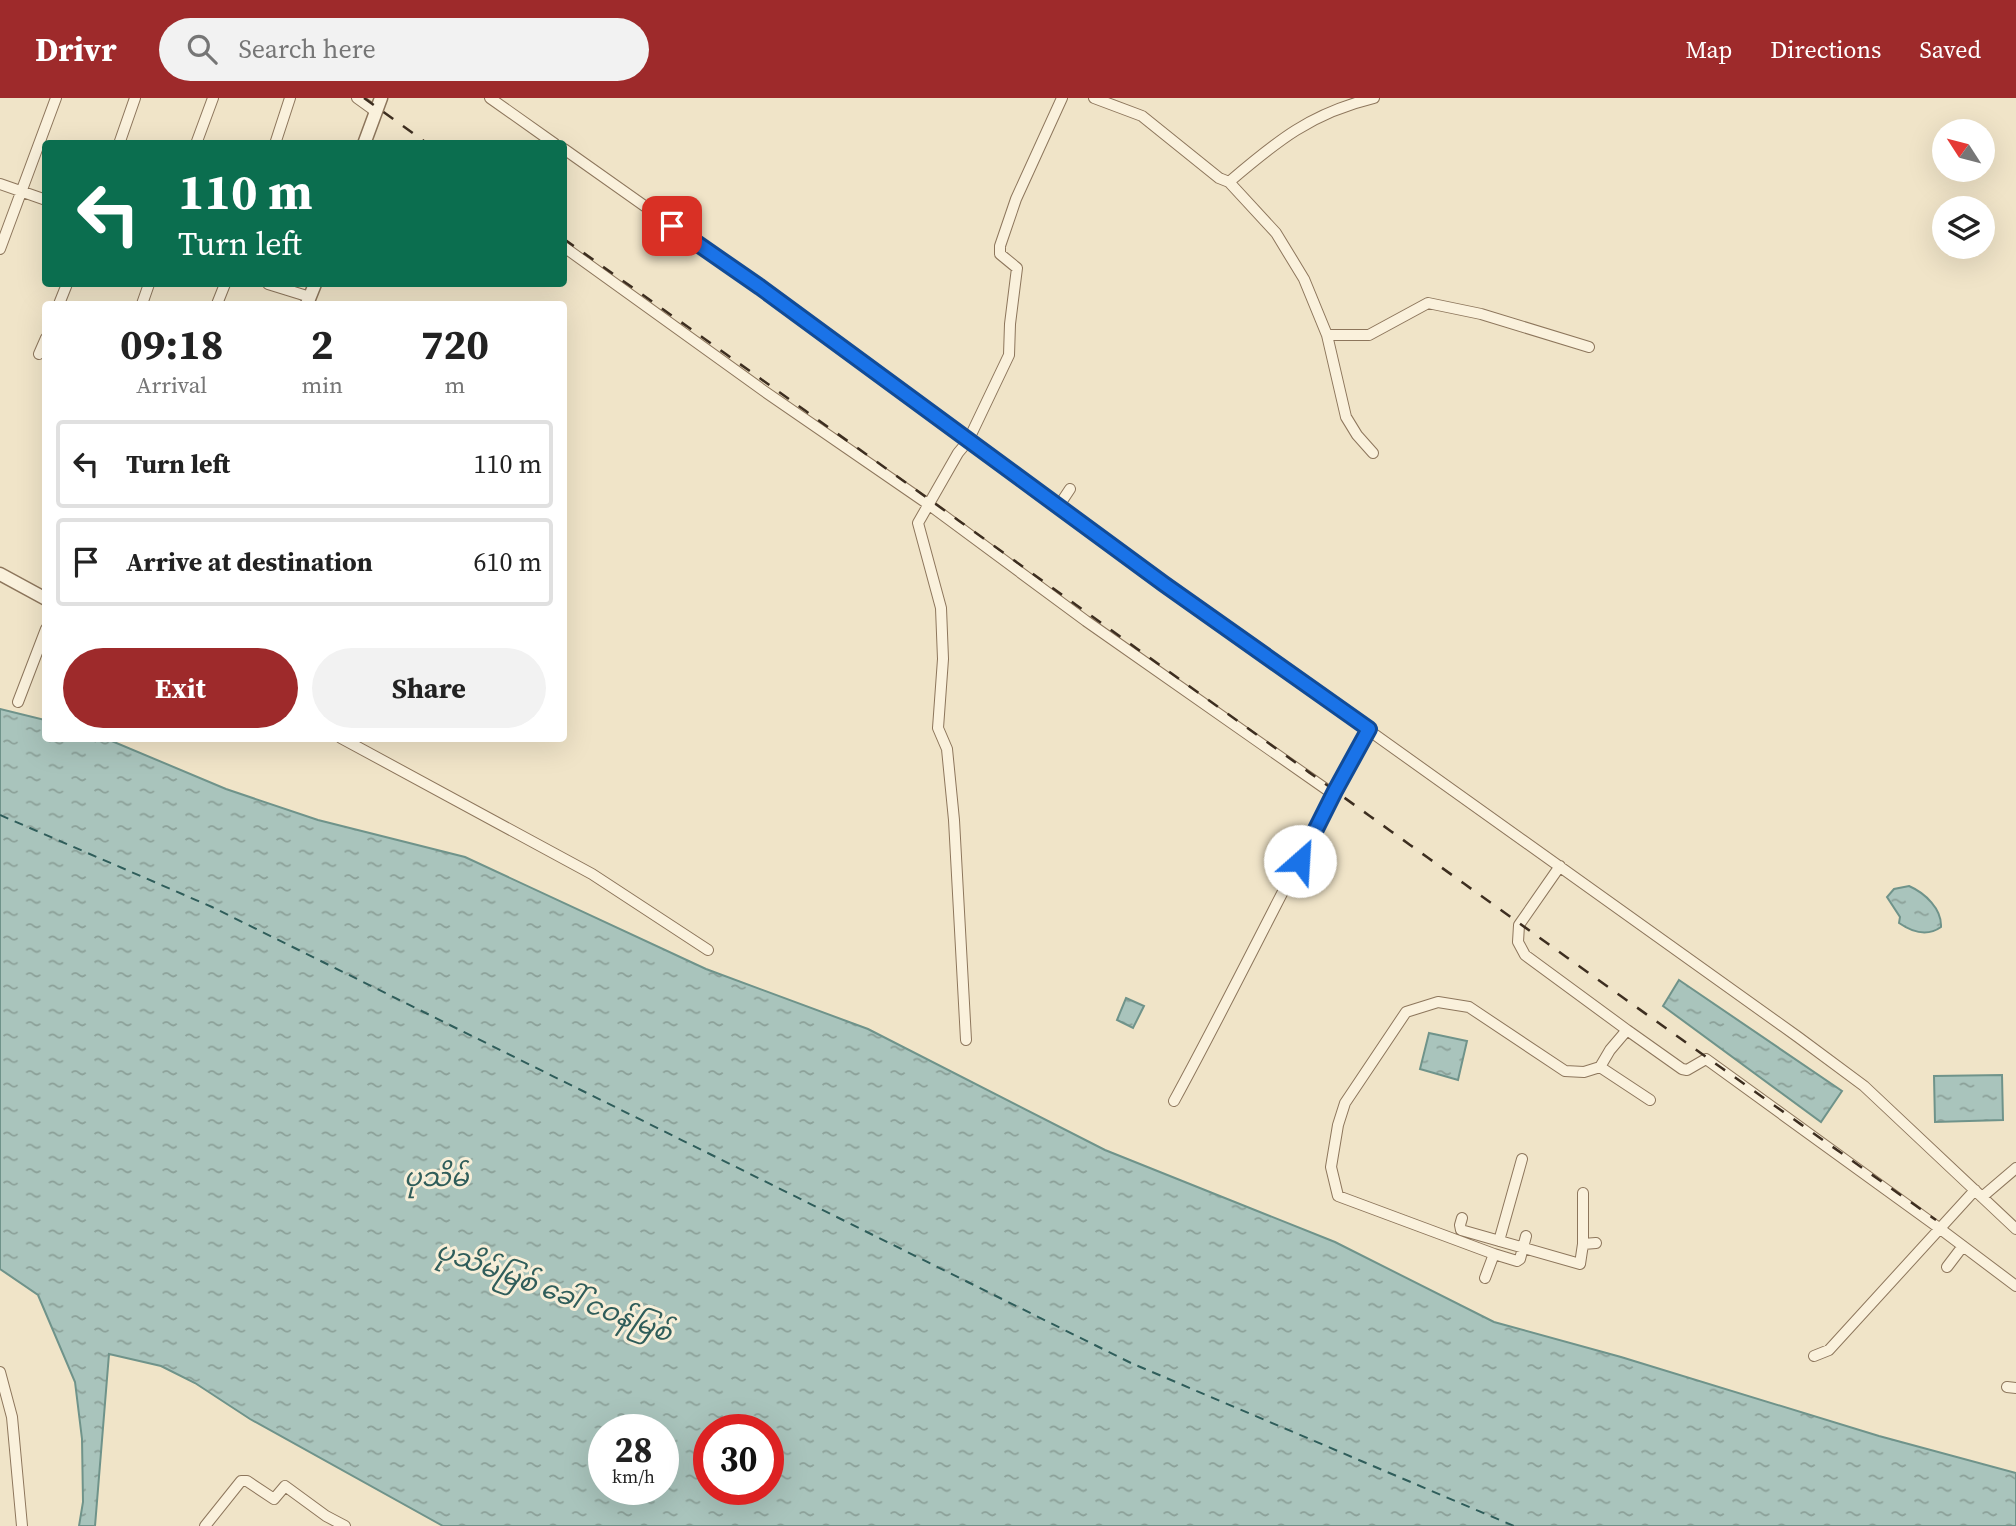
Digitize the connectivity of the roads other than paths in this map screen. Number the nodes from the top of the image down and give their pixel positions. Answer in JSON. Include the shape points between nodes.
{"nodes":[{"id":1,"x":55,"y":98,"type":"edge"},
{"id":2,"x":135,"y":98,"type":"edge"},
{"id":3,"x":213,"y":98,"type":"edge"},
{"id":4,"x":290,"y":98,"type":"edge"},
{"id":5,"x":357,"y":98,"type":"edge"},
{"id":6,"x":381,"y":98,"type":"edge"},
{"id":7,"x":490,"y":98,"type":"edge"},
{"id":8,"x":1062,"y":98,"type":"edge"},
{"id":9,"x":1094,"y":98,"type":"edge"},
{"id":10,"x":1374,"y":98,"type":"edge"},
{"id":11,"x":375,"y":111,"type":"junction"},
{"id":12,"x":120,"y":140,"type":"edge"},
{"id":13,"x":198,"y":140,"type":"edge"},
{"id":14,"x":276,"y":140,"type":"edge"},
{"id":15,"x":365,"y":140,"type":"edge"},
{"id":16,"x":549,"y":140,"type":"edge"},
{"id":17,"x":567,"y":151,"type":"edge"},
{"id":18,"x":1229,"y":182,"type":"junction"},
{"id":19,"x":0,"y":184,"type":"edge"},
{"id":20,"x":22,"y":192,"type":"junction"},
{"id":21,"x":42,"y":199,"type":"edge"},
{"id":22,"x":0,"y":249,"type":"edge"},
{"id":23,"x":567,"y":249,"type":"edge"},
{"id":24,"x":275,"y":287,"type":"edge"},
{"id":25,"x":308,"y":301,"type":"edge"},
{"id":26,"x":1327,"y":335,"type":"junction"},
{"id":27,"x":42,"y":347,"type":"edge"},
{"id":28,"x":1589,"y":347,"type":"dead end"},
{"id":29,"x":39,"y":354,"type":"dead end"},
{"id":30,"x":968,"y":441,"type":"junction"},
{"id":31,"x":1373,"y":453,"type":"dead end"},
{"id":32,"x":1070,"y":489,"type":"dead end"},
{"id":33,"x":928,"y":504,"type":"junction"},
{"id":34,"x":1058,"y":507,"type":"junction"},
{"id":35,"x":0,"y":574,"type":"edge"},
{"id":36,"x":42,"y":597,"type":"edge"},
{"id":37,"x":42,"y":639,"type":"edge"},
{"id":38,"x":18,"y":702,"type":"dead end"},
{"id":39,"x":1369,"y":729,"type":"junction"},
{"id":40,"x":348,"y":742,"type":"edge"},
{"id":41,"x":1334,"y":794,"type":"junction"},
{"id":42,"x":1560,"y":866,"type":"junction"},
{"id":43,"x":708,"y":950,"type":"dead end"},
{"id":44,"x":1627,"y":1030,"type":"junction"},
{"id":45,"x":966,"y":1040,"type":"dead end"},
{"id":46,"x":1600,"y":1067,"type":"junction"},
{"id":47,"x":1650,"y":1100,"type":"dead end"},
{"id":48,"x":1174,"y":1101,"type":"dead end"},
{"id":49,"x":1522,"y":1159,"type":"dead end"},
{"id":50,"x":2016,"y":1168,"type":"edge"},
{"id":51,"x":1583,"y":1193,"type":"dead end"},
{"id":52,"x":1978,"y":1193,"type":"junction"},
{"id":53,"x":1462,"y":1218,"type":"dead end"},
{"id":54,"x":1939,"y":1228,"type":"junction"},
{"id":55,"x":2016,"y":1230,"type":"edge"},
{"id":56,"x":1526,"y":1236,"type":"dead end"},
{"id":57,"x":1499,"y":1241,"type":"junction"},
{"id":58,"x":1596,"y":1243,"type":"dead end"},
{"id":59,"x":1583,"y":1244,"type":"junction"},
{"id":60,"x":1964,"y":1246,"type":"junction"},
{"id":61,"x":1523,"y":1248,"type":"junction"},
{"id":62,"x":1494,"y":1254,"type":"junction"},
{"id":63,"x":1947,"y":1268,"type":"dead end"},
{"id":64,"x":1486,"y":1278,"type":"dead end"},
{"id":65,"x":2016,"y":1286,"type":"edge"},
{"id":66,"x":1814,"y":1356,"type":"dead end"},
{"id":67,"x":0,"y":1372,"type":"edge"},
{"id":68,"x":22,"y":1526,"type":"edge"},
{"id":69,"x":205,"y":1526,"type":"edge"},
{"id":70,"x":345,"y":1526,"type":"edge"}],
"edges":[{"from":1,"to":20,"type":"street"},
{"from":2,"to":12,"type":"street"},
{"from":3,"to":13,"type":"street"},
{"from":4,"to":14,"type":"street"},
{"from":5,"to":11,"type":"street"},
{"from":6,"to":11,"type":"street"},
{"from":7,"to":16,"type":"street"},
{"from":8,"to":30,"type":"street","via":[[1000,246],[1000,254],[1017,268],[1009,355]]},
{"from":9,"to":18,"type":"street","via":[[1142,116]]},
{"from":10,"to":18,"type":"street","via":[[1310,120]]},
{"from":11,"to":15,"type":"street"},
{"from":17,"to":30,"type":"street"},
{"from":18,"to":26,"type":"street","via":[[1276,233],[1304,279]]},
{"from":19,"to":20,"type":"street"},
{"from":20,"to":21,"type":"street"},
{"from":20,"to":22,"type":"street"},
{"from":23,"to":33,"type":"street"},
{"from":24,"to":25,"type":"street"},
{"from":26,"to":28,"type":"street","via":[[1369,335],[1428,303]]},
{"from":26,"to":31,"type":"street","via":[[1346,417]]},
{"from":27,"to":29,"type":"street"},
{"from":30,"to":33,"type":"street"},
{"from":30,"to":34,"type":"street"},
{"from":32,"to":34,"type":"street"},
{"from":33,"to":41,"type":"street"},
{"from":33,"to":45,"type":"street","via":[[918,523],[941,608],[938,728],[947,749],[953,808]]},
{"from":34,"to":39,"type":"street"},
{"from":35,"to":36,"type":"street"},
{"from":37,"to":38,"type":"street"},
{"from":39,"to":41,"type":"street"},
{"from":39,"to":42,"type":"street"},
{"from":40,"to":43,"type":"street","via":[[592,874]]},
{"from":41,"to":48,"type":"street"},
{"from":42,"to":44,"type":"street","via":[[1519,925],[1518,942],[1525,955]]},
{"from":42,"to":52,"type":"street","via":[[1864,1086]]},
{"from":44,"to":46,"type":"street"},
{"from":44,"to":54,"type":"street","via":[[1682,1069],[1706,1059]]},
{"from":46,"to":47,"type":"street"},
{"from":46,"to":62,"type":"street","via":[[1565,1071],[1469,1007],[1438,1002],[1406,1012],[1345,1103],[1331,1167],[1338,1196]]},
{"from":49,"to":57,"type":"street"},
{"from":50,"to":52,"type":"street"},
{"from":51,"to":59,"type":"street"},
{"from":52,"to":54,"type":"street"},
{"from":52,"to":55,"type":"street"},
{"from":53,"to":57,"type":"street","via":[[1461,1230]]},
{"from":54,"to":60,"type":"street"},
{"from":54,"to":66,"type":"street","via":[[1920,1256],[1829,1350]]},
{"from":56,"to":61,"type":"street"},
{"from":57,"to":61,"type":"street"},
{"from":58,"to":59,"type":"street"},
{"from":59,"to":61,"type":"street","via":[[1578,1264]]},
{"from":60,"to":63,"type":"street"},
{"from":60,"to":65,"type":"street"},
{"from":61,"to":62,"type":"street","via":[[1517,1261]]},
{"from":62,"to":64,"type":"street"},
{"from":67,"to":68,"type":"street","via":[[12,1417]]},
{"from":69,"to":70,"type":"street","via":[[241,1481],[247,1481],[274,1499],[285,1486]]}]}
